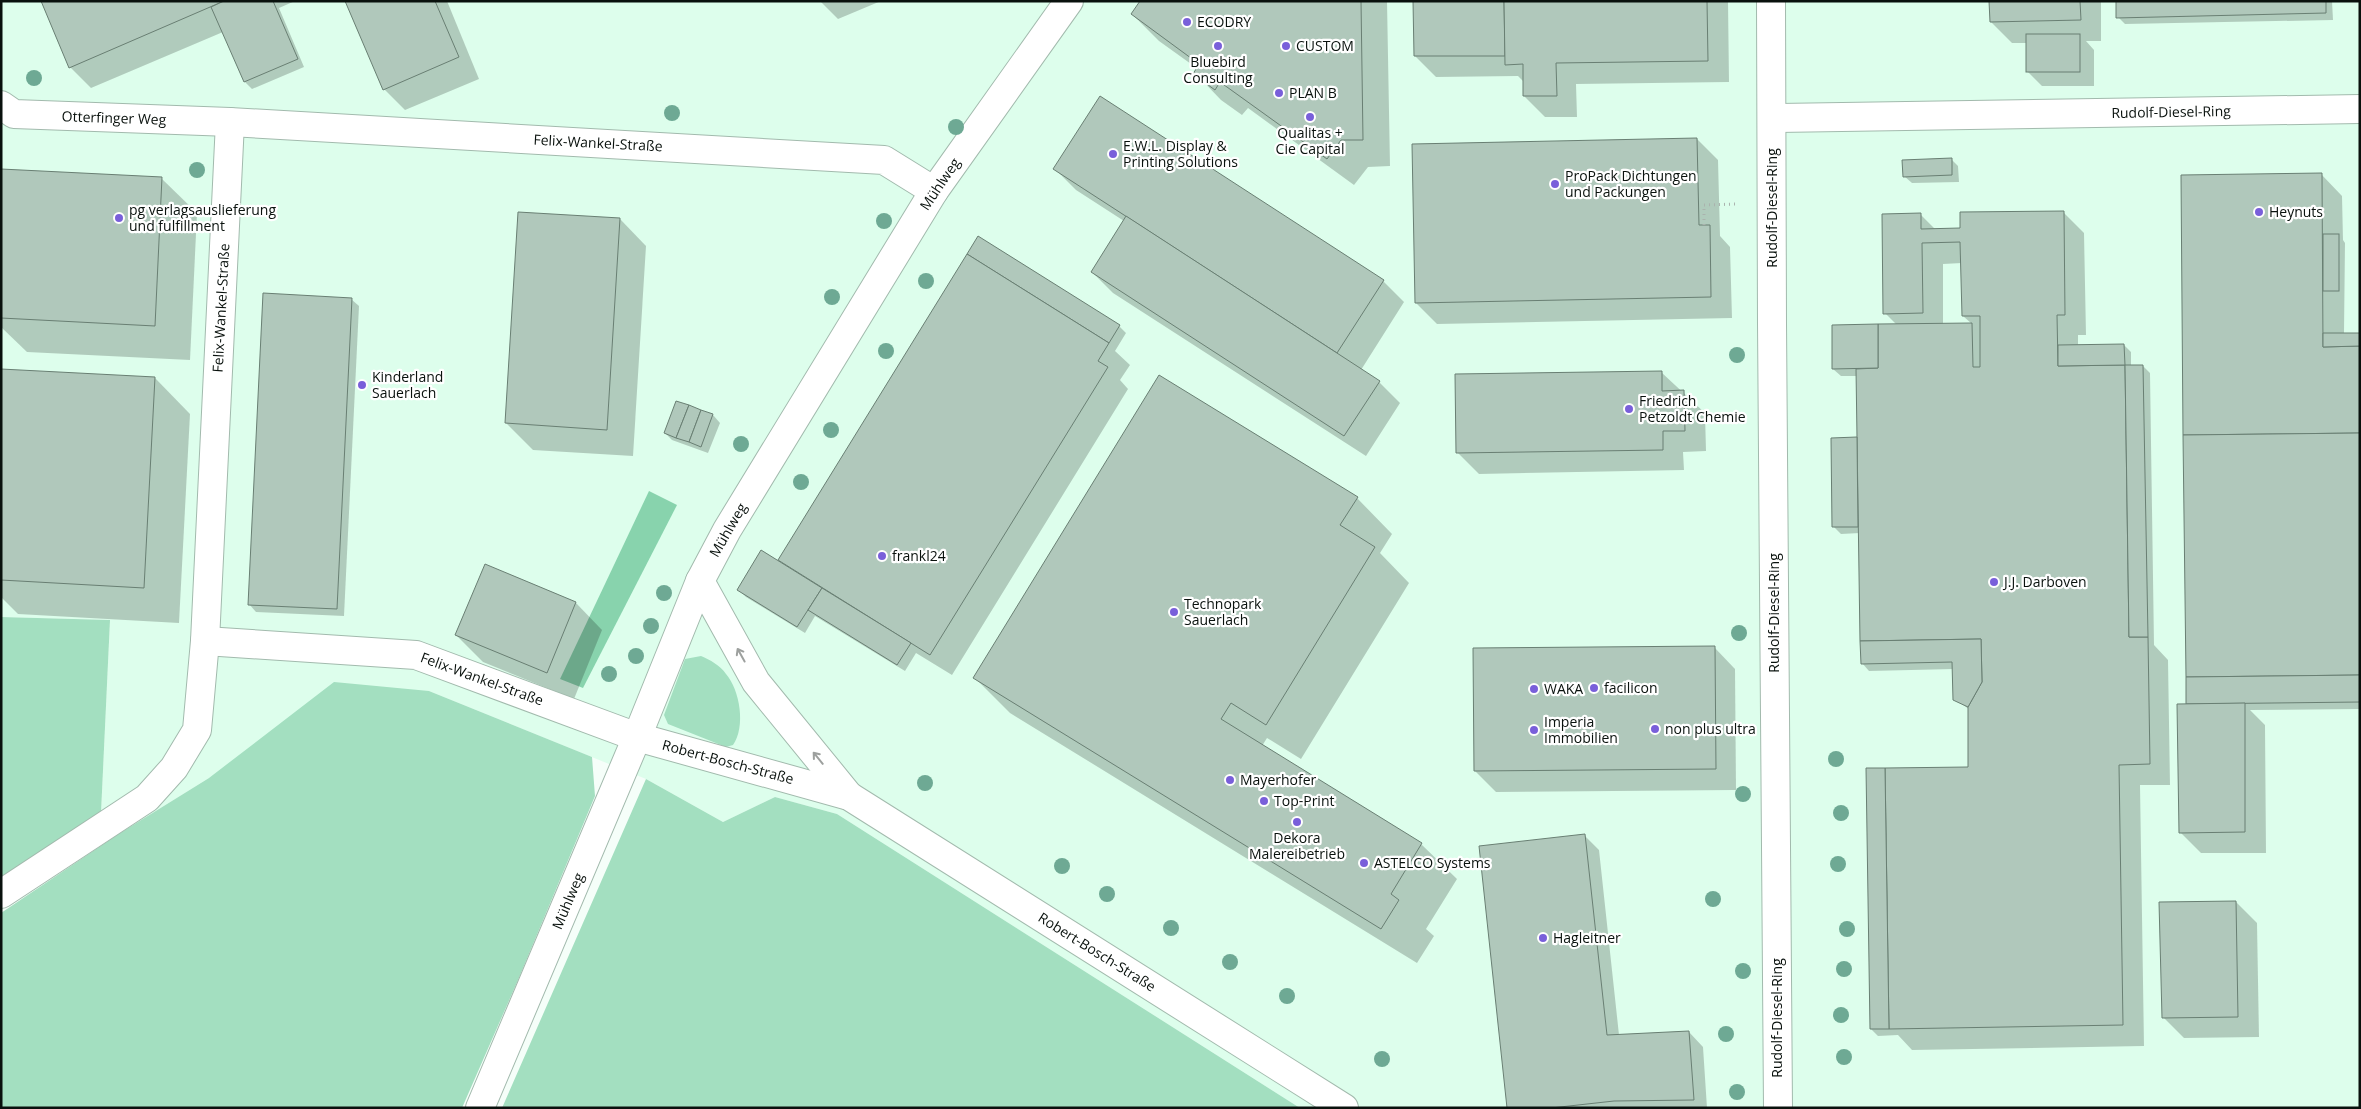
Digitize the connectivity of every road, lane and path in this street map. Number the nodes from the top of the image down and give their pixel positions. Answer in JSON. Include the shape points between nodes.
{"nodes":[{"id":1,"x":1069,"y":1,"type":"edge"},
{"id":2,"x":1771,"y":1,"type":"edge"},
{"id":3,"x":1,"y":105,"type":"edge"},
{"id":4,"x":2360,"y":109,"type":"edge"},
{"id":5,"x":1772,"y":118,"type":"junction"},
{"id":6,"x":230,"y":122,"type":"junction"},
{"id":7,"x":934,"y":191,"type":"junction"},
{"id":8,"x":1772,"y":204,"type":"junction"},
{"id":9,"x":1704,"y":225,"type":"dead end"},
{"id":10,"x":700,"y":581,"type":"junction"},
{"id":11,"x":205,"y":641,"type":"junction"},
{"id":12,"x":637,"y":737,"type":"junction"},
{"id":13,"x":849,"y":796,"type":"junction"},
{"id":14,"x":1,"y":894,"type":"edge"},
{"id":15,"x":480,"y":1108,"type":"edge"},
{"id":16,"x":1344,"y":1108,"type":"edge"},
{"id":17,"x":1778,"y":1108,"type":"edge"}],
"edges":[{"from":1,"to":7,"type":"street","name":"Mühlweg"},
{"from":2,"to":5,"type":"street","name":"Rudolf-Diesel-Ring"},
{"from":3,"to":6,"type":"street","name":"Otterfinger Weg","via":[[14,114]]},
{"from":4,"to":5,"type":"street","name":"Rudolf-Diesel-Ring"},
{"from":5,"to":8,"type":"street","name":"Rudolf-Diesel-Ring"},
{"from":6,"to":7,"type":"street","name":"Felix-Wankel-Straße","via":[[884,160]]},
{"from":6,"to":11,"type":"street","name":"Felix-Wankel-Straße"},
{"from":7,"to":10,"type":"street","name":"Mühlweg","via":[[727,530]]},
{"from":8,"to":9,"type":"path","via":[[1704,205]]},
{"from":8,"to":17,"type":"street","name":"Rudolf-Diesel-Ring"},
{"from":10,"to":12,"type":"street","name":"Mühlweg"},
{"from":13,"to":10,"type":"street","name":"Robert-Bosch-Straße","one_way":true,"via":[[756,682]]},
{"from":11,"to":12,"type":"street","name":"Felix-Wankel-Straße","via":[[416,654]]},
{"from":11,"to":14,"type":"street","via":[[197,730],[174,768],[147,798]]},
{"from":12,"to":13,"type":"street","name":"Robert-Bosch-Straße"},
{"from":12,"to":15,"type":"street","name":"Mühlweg"},
{"from":13,"to":16,"type":"street","name":"Robert-Bosch-Straße"}]}
